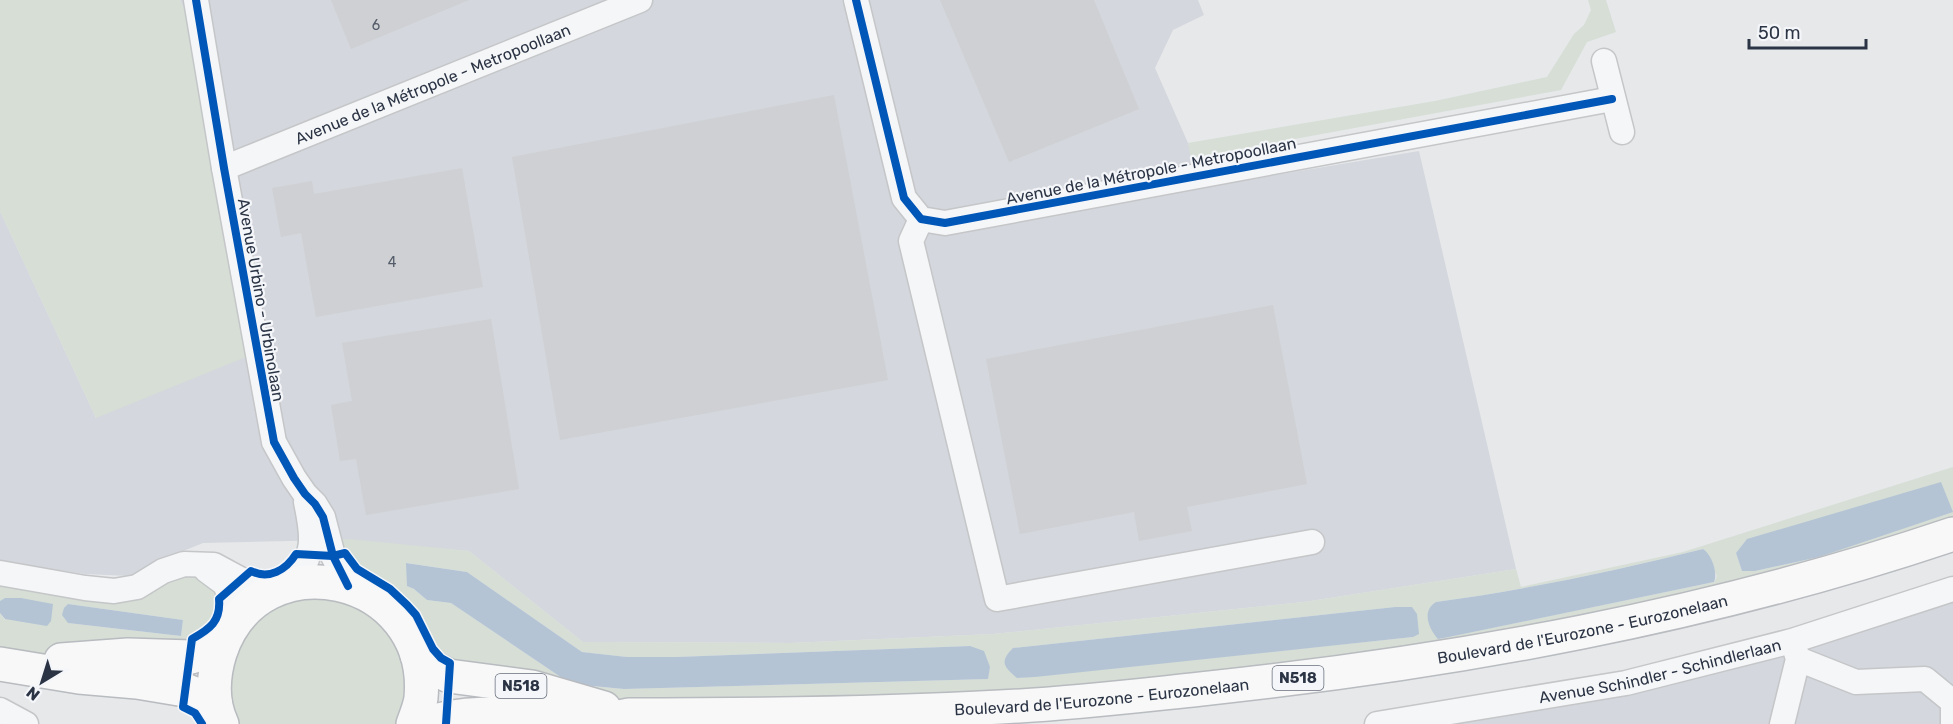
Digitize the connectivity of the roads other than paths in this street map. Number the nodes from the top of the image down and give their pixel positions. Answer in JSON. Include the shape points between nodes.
{"nodes":[{"id":1,"x":196,"y":0,"type":"edge"},
{"id":2,"x":640,"y":0,"type":"edge"},
{"id":3,"x":856,"y":0,"type":"edge"},
{"id":4,"x":1604,"y":61,"type":"dead end"},
{"id":5,"x":1612,"y":99,"type":"junction"},
{"id":6,"x":1622,"y":132,"type":"dead end"},
{"id":7,"x":224,"y":168,"type":"junction"},
{"id":8,"x":921,"y":219,"type":"junction"},
{"id":9,"x":304,"y":494,"type":"junction"},
{"id":10,"x":1953,"y":534,"type":"edge"},
{"id":11,"x":1311,"y":542,"type":"dead end"},
{"id":12,"x":200,"y":565,"type":"junction"},
{"id":13,"x":0,"y":573,"type":"edge"},
{"id":14,"x":348,"y":586,"type":"junction"},
{"id":15,"x":284,"y":588,"type":"junction"},
{"id":16,"x":1945,"y":592,"type":"edge"},
{"id":17,"x":238,"y":618,"type":"junction"},
{"id":18,"x":222,"y":647,"type":"junction"},
{"id":19,"x":1795,"y":650,"type":"junction"},
{"id":20,"x":417,"y":655,"type":"junction"},
{"id":21,"x":7,"y":666,"type":"edge"},
{"id":22,"x":0,"y":710,"type":"edge"},
{"id":23,"x":218,"y":713,"type":"edge"},
{"id":24,"x":628,"y":715,"type":"junction"},
{"id":25,"x":26,"y":724,"type":"edge"},
{"id":26,"x":413,"y":724,"type":"edge"},
{"id":27,"x":426,"y":724,"type":"edge"},
{"id":28,"x":1377,"y":724,"type":"edge"},
{"id":29,"x":1782,"y":724,"type":"edge"},
{"id":30,"x":1953,"y":724,"type":"edge"}],
"edges":[{"from":1,"to":7,"type":"street","name":"Avenue Urbino - Urbinolaan"},
{"from":2,"to":7,"type":"street","name":"Avenue de la Métropole - Metropoollaan"},
{"from":3,"to":8,"type":"street","via":[[904,198]]},
{"from":4,"to":5,"type":"street"},
{"from":5,"to":6,"type":"street"},
{"from":5,"to":8,"type":"street","name":"Avenue de la Métropole - Metropoollaan","via":[[945,223]]},
{"from":7,"to":9,"type":"street","name":"Avenue Urbino - Urbinolaan","via":[[274,442]]},
{"from":8,"to":11,"type":"street","via":[[911,241],[997,599]]},
{"from":9,"to":14,"type":"street","name":"Avenue Urbino - Urbinolaan","via":[[323,518],[333,556]]},
{"from":9,"to":15,"type":"street","name":"Avenue Urbino - Urbinolaan","via":[[312,542],[309,555]]},
{"from":10,"to":24,"type":"highway","name":"Boulevard de l'Eurozone - Eurozonelaan","number":"N518","via":[[1772,589],[1640,621],[1347,671],[1003,707],[870,713]]},
{"from":12,"to":13,"type":"street","via":[[184,564],[137,587],[114,591]]},
{"from":12,"to":15,"type":"street","via":[[214,565],[255,587]]},
{"from":12,"to":17,"type":"street","via":[[225,584]]},
{"from":14,"to":15,"type":"highway","number":"N518","via":[[322,581]]},
{"from":14,"to":20,"type":"highway","number":"N518","via":[[374,598],[395,616]]},
{"from":15,"to":17,"type":"highway","via":[[254,603]]},
{"from":16,"to":19,"type":"street","name":"Avenue Schindler - Schindlerlaan"},
{"from":17,"to":18,"type":"highway"},
{"from":18,"to":21,"type":"highway","via":[[191,657],[123,655]]},
{"from":18,"to":23,"type":"highway","via":[[214,675]]},
{"from":19,"to":28,"type":"street","name":"Avenue Schindler - Schindlerlaan","via":[[1626,683]]},
{"from":19,"to":29,"type":"street"},
{"from":19,"to":30,"type":"street","via":[[1856,682],[1925,679],[1953,702]]},
{"from":20,"to":24,"type":"highway","name":"Boulevard de l'Eurozone - Eurozonelaan","number":"N518","via":[[449,676],[532,687]]},
{"from":20,"to":26,"type":"highway","number":"N518","via":[[420,699]]},
{"from":21,"to":23,"type":"highway","via":[[185,690]]},
{"from":22,"to":25,"type":"street"},
{"from":24,"to":27,"type":"highway","name":"Boulevard de l'Eurozone - Eurozonelaan","number":"N518","via":[[599,720],[471,714]]}]}
